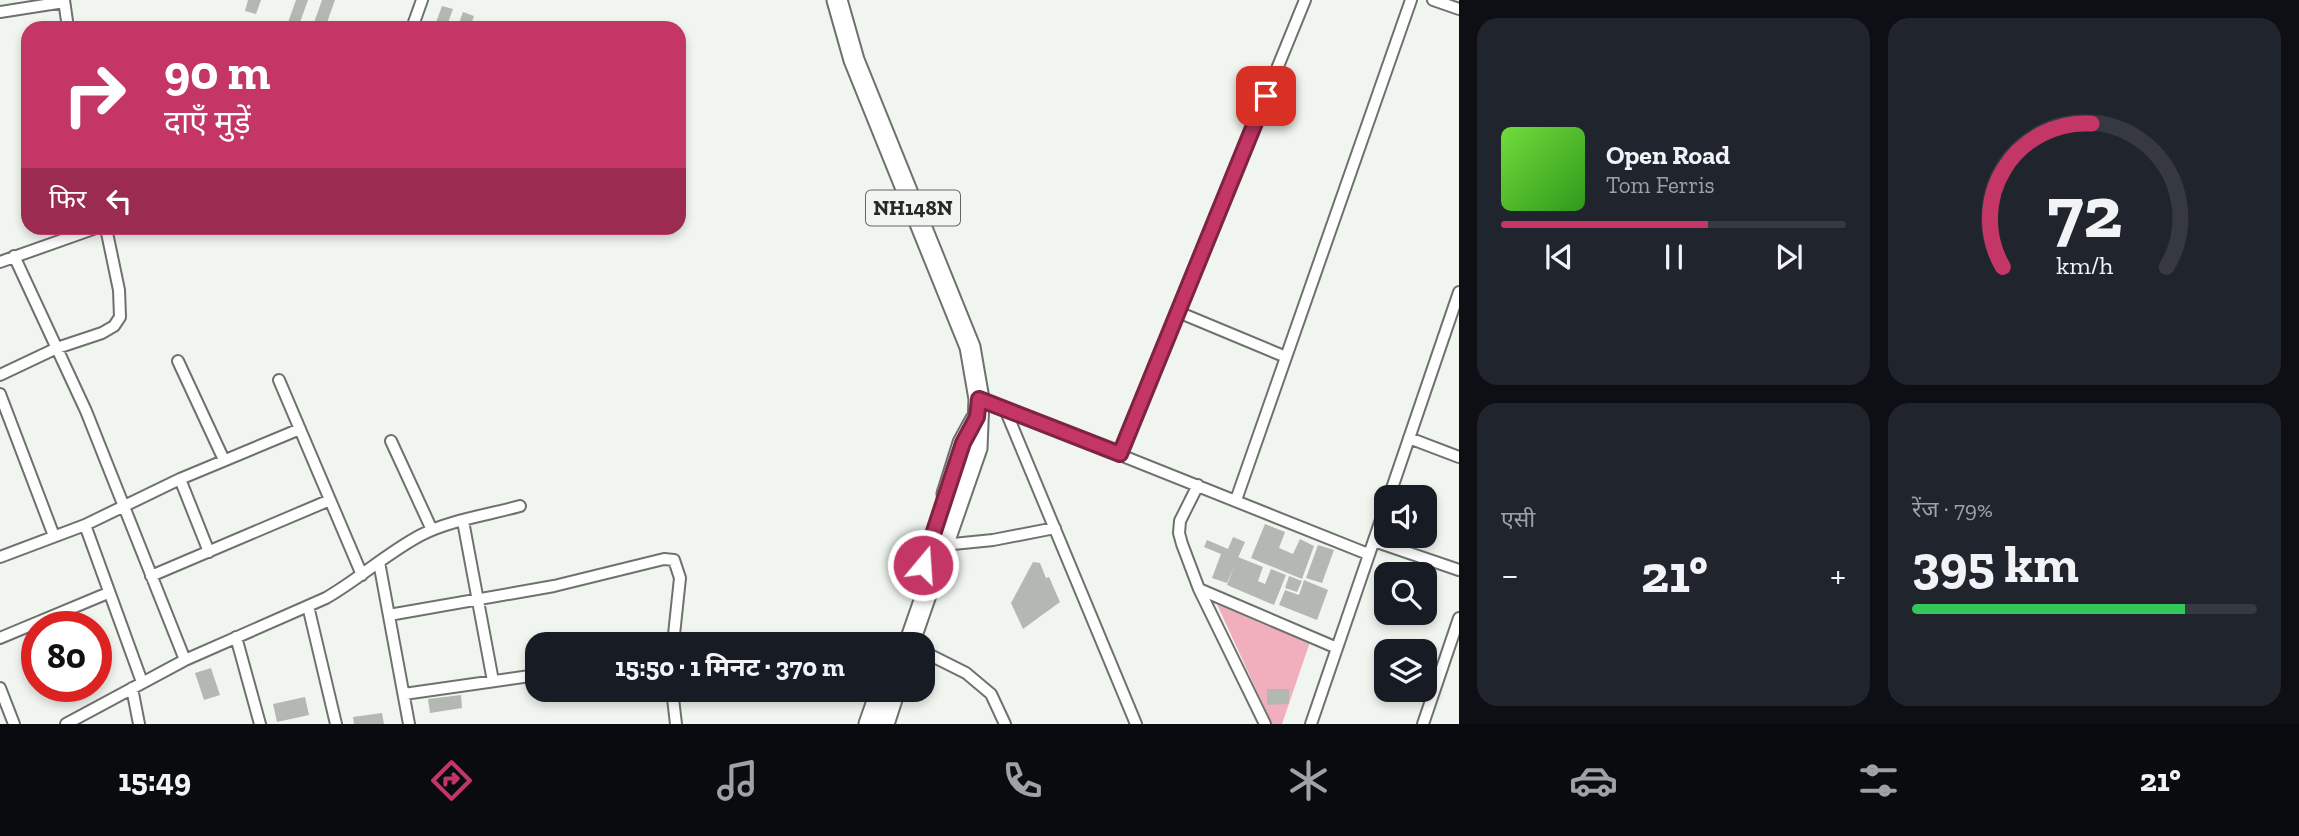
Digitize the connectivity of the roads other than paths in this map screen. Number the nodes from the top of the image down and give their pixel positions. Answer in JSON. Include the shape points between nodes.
{"nodes":[{"id":1,"x":422,"y":0,"type":"edge"},
{"id":2,"x":837,"y":0,"type":"edge"},
{"id":3,"x":1305,"y":0,"type":"edge"},
{"id":4,"x":1411,"y":0,"type":"edge"},
{"id":5,"x":1433,"y":0,"type":"edge"},
{"id":6,"x":64,"y":1,"type":"edge"},
{"id":7,"x":1459,"y":9,"type":"edge"},
{"id":8,"x":0,"y":12,"type":"edge"},
{"id":9,"x":67,"y":21,"type":"edge"},
{"id":10,"x":414,"y":21,"type":"edge"},
{"id":11,"x":76,"y":235,"type":"edge"},
{"id":12,"x":107,"y":235,"type":"edge"},
{"id":13,"x":14,"y":256,"type":"junction"},
{"id":14,"x":0,"y":262,"type":"edge"},
{"id":15,"x":1459,"y":292,"type":"edge"},
{"id":16,"x":1178,"y":312,"type":"junction"},
{"id":17,"x":57,"y":348,"type":"junction"},
{"id":18,"x":1286,"y":357,"type":"junction"},
{"id":19,"x":178,"y":361,"type":"dead end"},
{"id":20,"x":0,"y":375,"type":"edge"},
{"id":21,"x":279,"y":380,"type":"dead end"},
{"id":22,"x":0,"y":394,"type":"edge"},
{"id":23,"x":978,"y":408,"type":"junction"},
{"id":24,"x":1005,"y":409,"type":"junction"},
{"id":25,"x":300,"y":429,"type":"junction"},
{"id":26,"x":1409,"y":438,"type":"junction"},
{"id":27,"x":391,"y":441,"type":"dead end"},
{"id":28,"x":1120,"y":454,"type":"junction"},
{"id":29,"x":1459,"y":457,"type":"edge"},
{"id":30,"x":224,"y":460,"type":"junction"},
{"id":31,"x":180,"y":479,"type":"junction"},
{"id":32,"x":1198,"y":485,"type":"junction"},
{"id":33,"x":1393,"y":485,"type":"edge"},
{"id":34,"x":1236,"y":499,"type":"junction"},
{"id":35,"x":330,"y":500,"type":"junction"},
{"id":36,"x":520,"y":506,"type":"dead end"},
{"id":37,"x":124,"y":507,"type":"junction"},
{"id":38,"x":463,"y":522,"type":"junction"},
{"id":39,"x":85,"y":525,"type":"junction"},
{"id":40,"x":1055,"y":528,"type":"junction"},
{"id":41,"x":432,"y":530,"type":"junction"},
{"id":42,"x":54,"y":536,"type":"junction"},
{"id":43,"x":1374,"y":541,"type":"edge"},
{"id":44,"x":943,"y":545,"type":"junction"},
{"id":45,"x":1395,"y":548,"type":"edge"},
{"id":46,"x":209,"y":552,"type":"junction"},
{"id":47,"x":1368,"y":554,"type":"junction"},
{"id":48,"x":0,"y":557,"type":"edge"},
{"id":49,"x":379,"y":562,"type":"junction"},
{"id":50,"x":1459,"y":570,"type":"edge"},
{"id":51,"x":362,"y":575,"type":"junction"},
{"id":52,"x":151,"y":576,"type":"junction"},
{"id":53,"x":1199,"y":589,"type":"junction"},
{"id":54,"x":108,"y":593,"type":"junction"},
{"id":55,"x":478,"y":600,"type":"junction"},
{"id":56,"x":308,"y":606,"type":"junction"},
{"id":57,"x":389,"y":615,"type":"junction"},
{"id":58,"x":1459,"y":618,"type":"edge"},
{"id":59,"x":674,"y":632,"type":"edge"},
{"id":60,"x":901,"y":632,"type":"edge"},
{"id":61,"x":913,"y":632,"type":"edge"},
{"id":62,"x":236,"y":636,"type":"junction"},
{"id":63,"x":0,"y":638,"type":"edge"},
{"id":64,"x":1337,"y":648,"type":"junction"},
{"id":65,"x":935,"y":658,"type":"edge"},
{"id":66,"x":185,"y":660,"type":"junction"},
{"id":67,"x":525,"y":677,"type":"edge"},
{"id":68,"x":493,"y":681,"type":"junction"},
{"id":69,"x":137,"y":685,"type":"junction"},
{"id":70,"x":0,"y":688,"type":"edge"},
{"id":71,"x":404,"y":694,"type":"junction"},
{"id":72,"x":673,"y":702,"type":"edge"},
{"id":73,"x":877,"y":702,"type":"edge"},
{"id":74,"x":891,"y":702,"type":"edge"},
{"id":75,"x":14,"y":724,"type":"edge"},
{"id":76,"x":66,"y":724,"type":"edge"},
{"id":77,"x":139,"y":724,"type":"edge"},
{"id":78,"x":260,"y":724,"type":"edge"},
{"id":79,"x":335,"y":724,"type":"edge"},
{"id":80,"x":409,"y":724,"type":"edge"},
{"id":81,"x":676,"y":724,"type":"edge"},
{"id":82,"x":869,"y":724,"type":"edge"},
{"id":83,"x":884,"y":724,"type":"edge"},
{"id":84,"x":1005,"y":724,"type":"edge"},
{"id":85,"x":1136,"y":724,"type":"edge"},
{"id":86,"x":1265,"y":724,"type":"edge"},
{"id":87,"x":1311,"y":724,"type":"edge"},
{"id":88,"x":1423,"y":724,"type":"edge"}],
"edges":[{"from":1,"to":10,"type":"street"},
{"from":2,"to":23,"type":"highway","number":"NH148N","via":[[854,60],[970,347]]},
{"from":3,"to":16,"type":"street"},
{"from":4,"to":18,"type":"street"},
{"from":5,"to":7,"type":"street"},
{"from":6,"to":8,"type":"street"},
{"from":6,"to":9,"type":"street"},
{"from":11,"to":13,"type":"street"},
{"from":12,"to":17,"type":"street","via":[[120,317],[102,333]]},
{"from":13,"to":14,"type":"street"},
{"from":13,"to":17,"type":"street"},
{"from":15,"to":26,"type":"street"},
{"from":16,"to":18,"type":"street"},
{"from":16,"to":28,"type":"street"},
{"from":17,"to":20,"type":"street"},
{"from":17,"to":37,"type":"street"},
{"from":18,"to":34,"type":"street"},
{"from":19,"to":30,"type":"street"},
{"from":21,"to":25,"type":"street"},
{"from":22,"to":42,"type":"street"},
{"from":23,"to":24,"type":"street"},
{"from":23,"to":44,"type":"highway","number":"NH148N","via":[[977,448]]},
{"from":23,"to":60,"type":"highway"},
{"from":24,"to":28,"type":"street"},
{"from":24,"to":40,"type":"street"},
{"from":25,"to":30,"type":"street"},
{"from":25,"to":35,"type":"street"},
{"from":26,"to":29,"type":"street"},
{"from":26,"to":33,"type":"street"},
{"from":27,"to":41,"type":"street"},
{"from":28,"to":32,"type":"street"},
{"from":30,"to":31,"type":"street"},
{"from":31,"to":37,"type":"street"},
{"from":31,"to":46,"type":"street"},
{"from":32,"to":34,"type":"street"},
{"from":32,"to":53,"type":"street","via":[[1180,520],[1179,533]]},
{"from":34,"to":47,"type":"street"},
{"from":35,"to":46,"type":"street"},
{"from":35,"to":51,"type":"street"},
{"from":36,"to":38,"type":"street"},
{"from":37,"to":39,"type":"street"},
{"from":37,"to":52,"type":"street"},
{"from":38,"to":41,"type":"street"},
{"from":38,"to":55,"type":"street"},
{"from":39,"to":42,"type":"street"},
{"from":39,"to":54,"type":"street"},
{"from":40,"to":44,"type":"street"},
{"from":40,"to":85,"type":"street"},
{"from":41,"to":49,"type":"street"},
{"from":42,"to":48,"type":"street"},
{"from":43,"to":47,"type":"street"},
{"from":44,"to":61,"type":"highway","number":"NH148N"},
{"from":45,"to":50,"type":"street"},
{"from":46,"to":52,"type":"street"},
{"from":47,"to":64,"type":"street"},
{"from":49,"to":51,"type":"street"},
{"from":49,"to":57,"type":"street"},
{"from":51,"to":56,"type":"street"},
{"from":52,"to":66,"type":"street"},
{"from":53,"to":64,"type":"street"},
{"from":53,"to":86,"type":"street"},
{"from":54,"to":63,"type":"street"},
{"from":54,"to":69,"type":"street"},
{"from":55,"to":57,"type":"street"},
{"from":55,"to":59,"type":"street","via":[[674,560],[680,578]]},
{"from":55,"to":68,"type":"street"},
{"from":56,"to":62,"type":"street"},
{"from":56,"to":79,"type":"street"},
{"from":57,"to":71,"type":"street"},
{"from":58,"to":88,"type":"street"},
{"from":62,"to":66,"type":"street"},
{"from":62,"to":78,"type":"street"},
{"from":64,"to":87,"type":"street"},
{"from":65,"to":84,"type":"street","via":[[966,673],[991,694]]},
{"from":66,"to":69,"type":"street"},
{"from":67,"to":68,"type":"street"},
{"from":68,"to":71,"type":"street"},
{"from":69,"to":76,"type":"street"},
{"from":69,"to":77,"type":"street"},
{"from":70,"to":75,"type":"street"},
{"from":71,"to":80,"type":"street"},
{"from":72,"to":81,"type":"street"},
{"from":73,"to":82,"type":"highway"},
{"from":74,"to":83,"type":"highway"}]}
